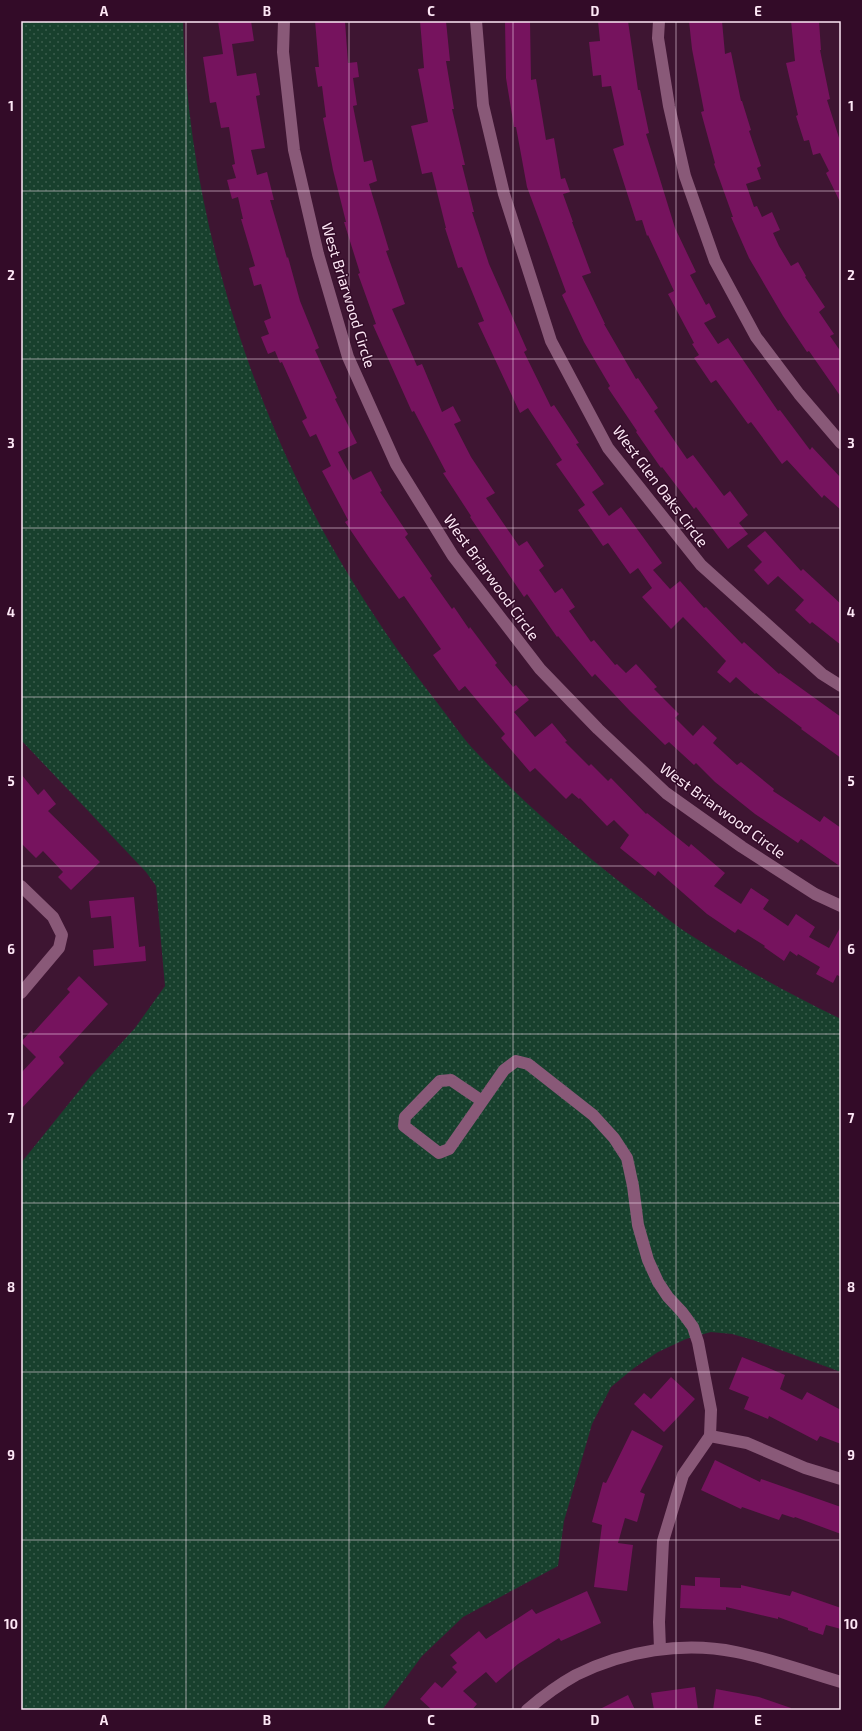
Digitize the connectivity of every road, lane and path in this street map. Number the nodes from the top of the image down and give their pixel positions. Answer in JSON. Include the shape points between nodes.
{"nodes":[{"id":1,"x":284,"y":21,"type":"edge"},
{"id":2,"x":476,"y":21,"type":"edge"},
{"id":3,"x":659,"y":21,"type":"edge"},
{"id":4,"x":841,"y":443,"type":"edge"},
{"id":5,"x":841,"y":686,"type":"edge"},
{"id":6,"x":21,"y":886,"type":"edge"},
{"id":7,"x":841,"y":906,"type":"edge"},
{"id":8,"x":21,"y":993,"type":"edge"},
{"id":9,"x":482,"y":1101,"type":"junction"},
{"id":10,"x":710,"y":1436,"type":"junction"},
{"id":11,"x":841,"y":1479,"type":"edge"},
{"id":12,"x":660,"y":1649,"type":"junction"},
{"id":13,"x":841,"y":1682,"type":"edge"},
{"id":14,"x":527,"y":1710,"type":"edge"}],
"edges":[{"from":1,"to":7,"type":"street","name":"West Briarwood Circle","via":[[283,52],[294,150],[318,254],[348,357],[396,464],[453,556],[540,669],[598,729],[666,793],[742,847],[815,894]]},
{"from":2,"to":5,"type":"street","name":"West Glen Oaks Circle","via":[[483,105],[504,194],[551,341],[608,448],[701,565],[822,674]]},
{"from":3,"to":4,"type":"street","via":[[658,38],[669,106],[685,176],[716,261],[756,337],[799,394]]},
{"from":6,"to":8,"type":"street","via":[[53,917],[62,935],[59,948]]},
{"from":9,"to":9,"type":"street","via":[[449,1149],[439,1153],[404,1126],[405,1117],[440,1081],[451,1080]]},
{"from":9,"to":10,"type":"street","via":[[504,1070],[516,1061],[528,1064],[592,1115],[614,1138],[627,1158],[638,1225],[648,1260],[661,1287],[693,1327],[698,1342],[711,1410]]},
{"from":10,"to":11,"type":"street","via":[[747,1443],[805,1468]]},
{"from":10,"to":12,"type":"street","via":[[683,1474],[663,1541],[658,1622]]},
{"from":12,"to":13,"type":"street","via":[[705,1648],[735,1652]]},
{"from":12,"to":14,"type":"street","via":[[597,1666],[576,1675],[548,1692]]}]}
